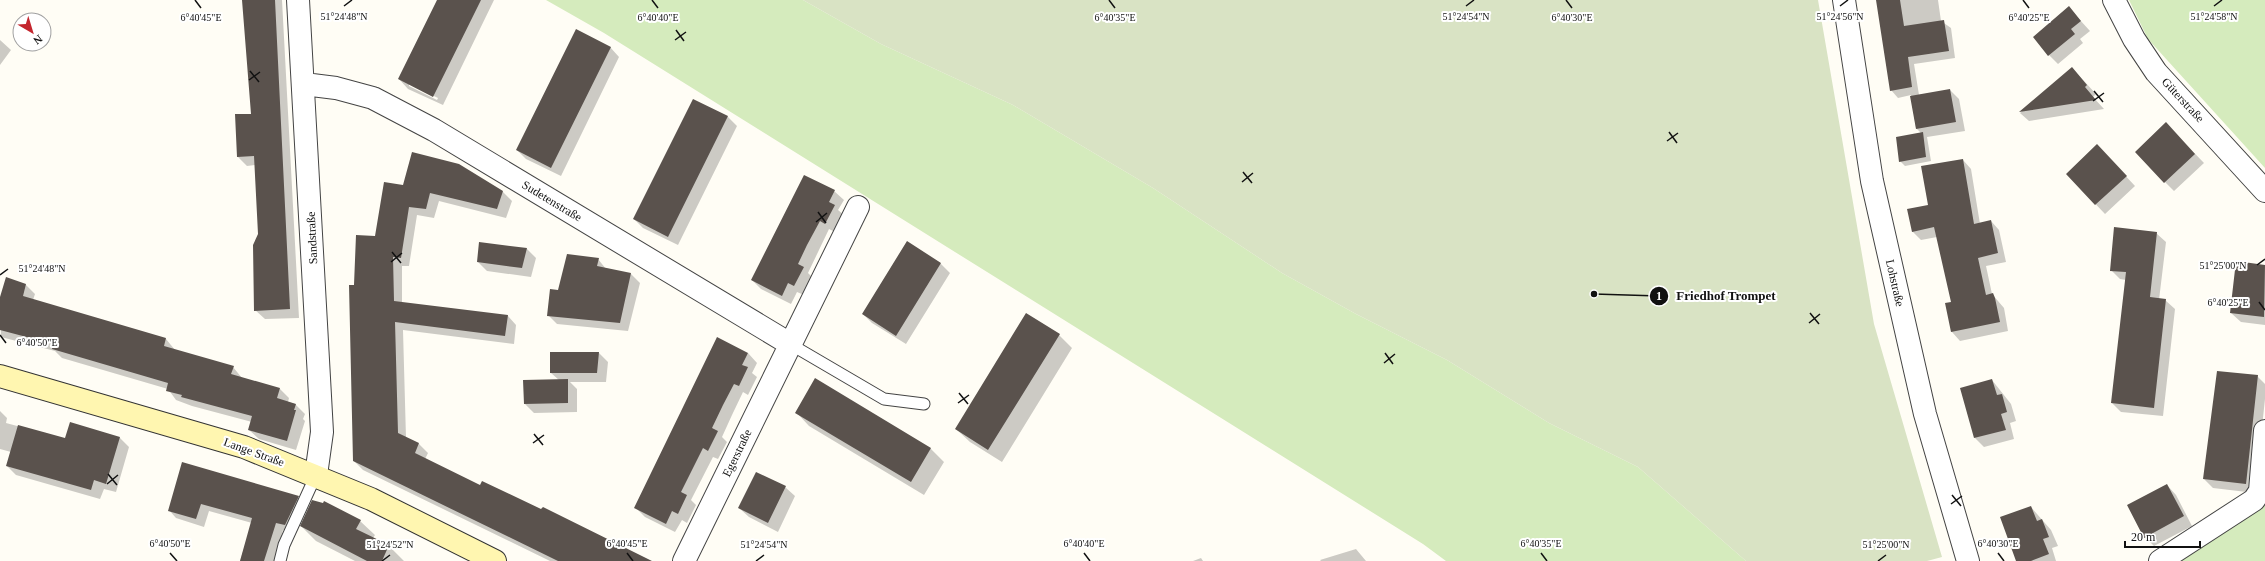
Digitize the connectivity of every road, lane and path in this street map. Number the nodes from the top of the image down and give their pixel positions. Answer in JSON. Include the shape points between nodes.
{"nodes":[{"id":1,"x":298,"y":0,"type":"edge"},
{"id":2,"x":1844,"y":0,"type":"edge"},
{"id":3,"x":2114,"y":0,"type":"edge"},
{"id":4,"x":304,"y":84,"type":"junction"},
{"id":5,"x":2265,"y":191,"type":"edge"},
{"id":6,"x":858,"y":207,"type":"dead end"},
{"id":7,"x":790,"y":344,"type":"junction"},
{"id":8,"x":0,"y":376,"type":"edge"},
{"id":9,"x":924,"y":404,"type":"dead end"},
{"id":10,"x":2265,"y":431,"type":"edge"},
{"id":11,"x":316,"y":475,"type":"junction"},
{"id":12,"x":492,"y":560,"type":"edge"},
{"id":13,"x":280,"y":561,"type":"edge"},
{"id":14,"x":684,"y":561,"type":"edge"},
{"id":15,"x":1968,"y":561,"type":"edge"},
{"id":16,"x":2160,"y":561,"type":"edge"}],
"edges":[{"from":1,"to":4,"type":"street","name":"Sandstraße"},
{"from":2,"to":15,"type":"street","name":"Lohstraße","via":[[1872,181],[1925,414]]},
{"from":3,"to":5,"type":"street","name":"Güterstraße","via":[[2134,39],[2156,72]]},
{"from":4,"to":7,"type":"street","name":"Sudetenstraße","via":[[336,88],[373,98],[434,130]]},
{"from":4,"to":11,"type":"street","name":"Sandstraße","via":[[322,432]]},
{"from":6,"to":7,"type":"street","name":"Egerstraße"},
{"from":7,"to":9,"type":"lane","via":[[884,399]]},
{"from":7,"to":14,"type":"street","name":"Egerstraße"},
{"from":8,"to":11,"type":"street","name":"Lange Straße","via":[[244,448]]},
{"from":10,"to":16,"type":"street","via":[[2260,491],[2254,500]]},
{"from":11,"to":12,"type":"street","name":"Lange Straße","via":[[371,499]]},
{"from":11,"to":13,"type":"lane","via":[[284,545]]}]}
